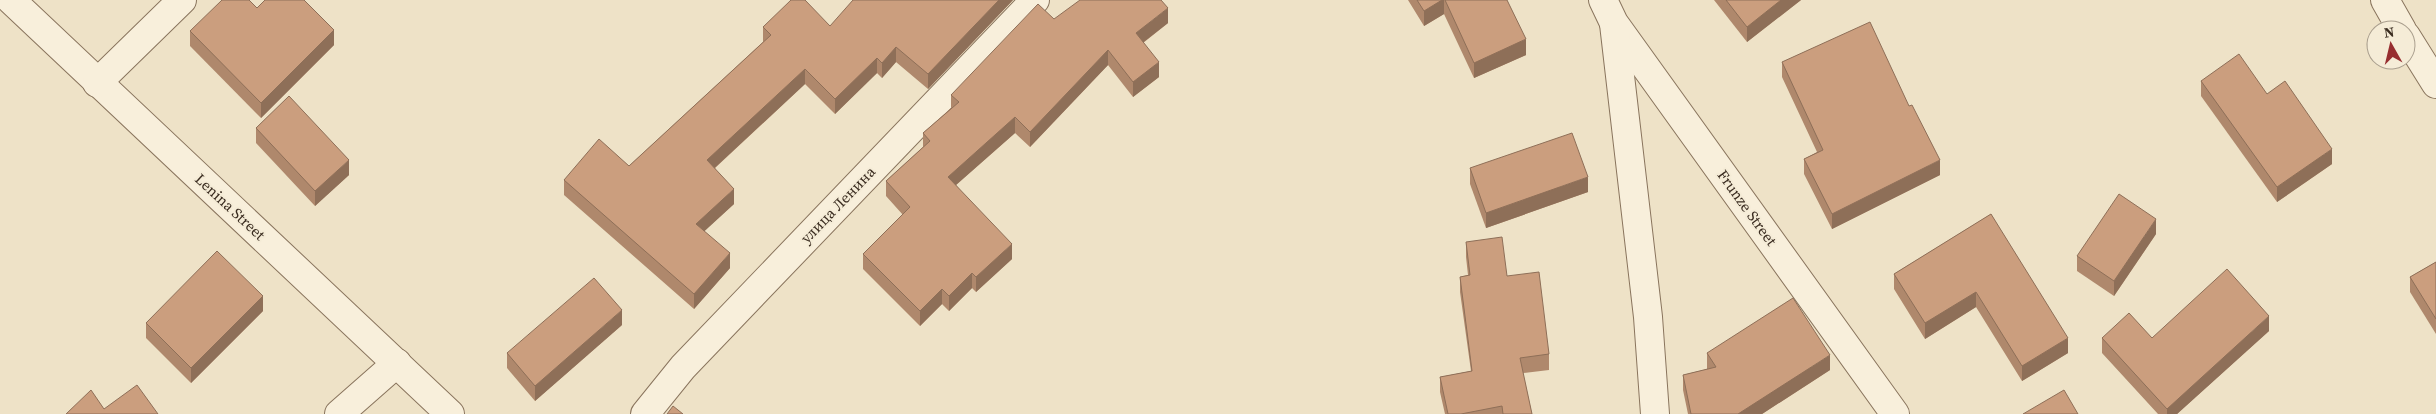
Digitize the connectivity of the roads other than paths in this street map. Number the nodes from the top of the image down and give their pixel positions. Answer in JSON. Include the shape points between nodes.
{"nodes":[{"id":1,"x":11,"y":0,"type":"edge"},
{"id":2,"x":182,"y":0,"type":"edge"},
{"id":3,"x":1035,"y":0,"type":"edge"},
{"id":4,"x":2385,"y":0,"type":"edge"},
{"id":5,"x":1608,"y":12,"type":"edge"},
{"id":6,"x":2396,"y":20,"type":"edge"},
{"id":7,"x":2416,"y":52,"type":"edge"},
{"id":8,"x":97,"y":83,"type":"junction"},
{"id":9,"x":2436,"y":84,"type":"edge"},
{"id":10,"x":397,"y":363,"type":"junction"},
{"id":11,"x":339,"y":414,"type":"edge"},
{"id":12,"x":450,"y":414,"type":"edge"},
{"id":13,"x":645,"y":414,"type":"edge"},
{"id":14,"x":1655,"y":414,"type":"edge"},
{"id":15,"x":1895,"y":414,"type":"edge"}],
"edges":[{"from":1,"to":8,"type":"street","name":"Lenina Street"},
{"from":2,"to":8,"type":"street"},
{"from":3,"to":13,"type":"street","name":"улица Ленина","via":[[683,367]]},
{"from":4,"to":6,"type":"street"},
{"from":5,"to":14,"type":"street","via":[[1648,317]]},
{"from":5,"to":15,"type":"street","name":"Frunze Street"},
{"from":7,"to":9,"type":"street"},
{"from":8,"to":10,"type":"street","name":"Lenina Street"},
{"from":10,"to":11,"type":"street"},
{"from":10,"to":12,"type":"street","name":"Lenina Street"}]}
